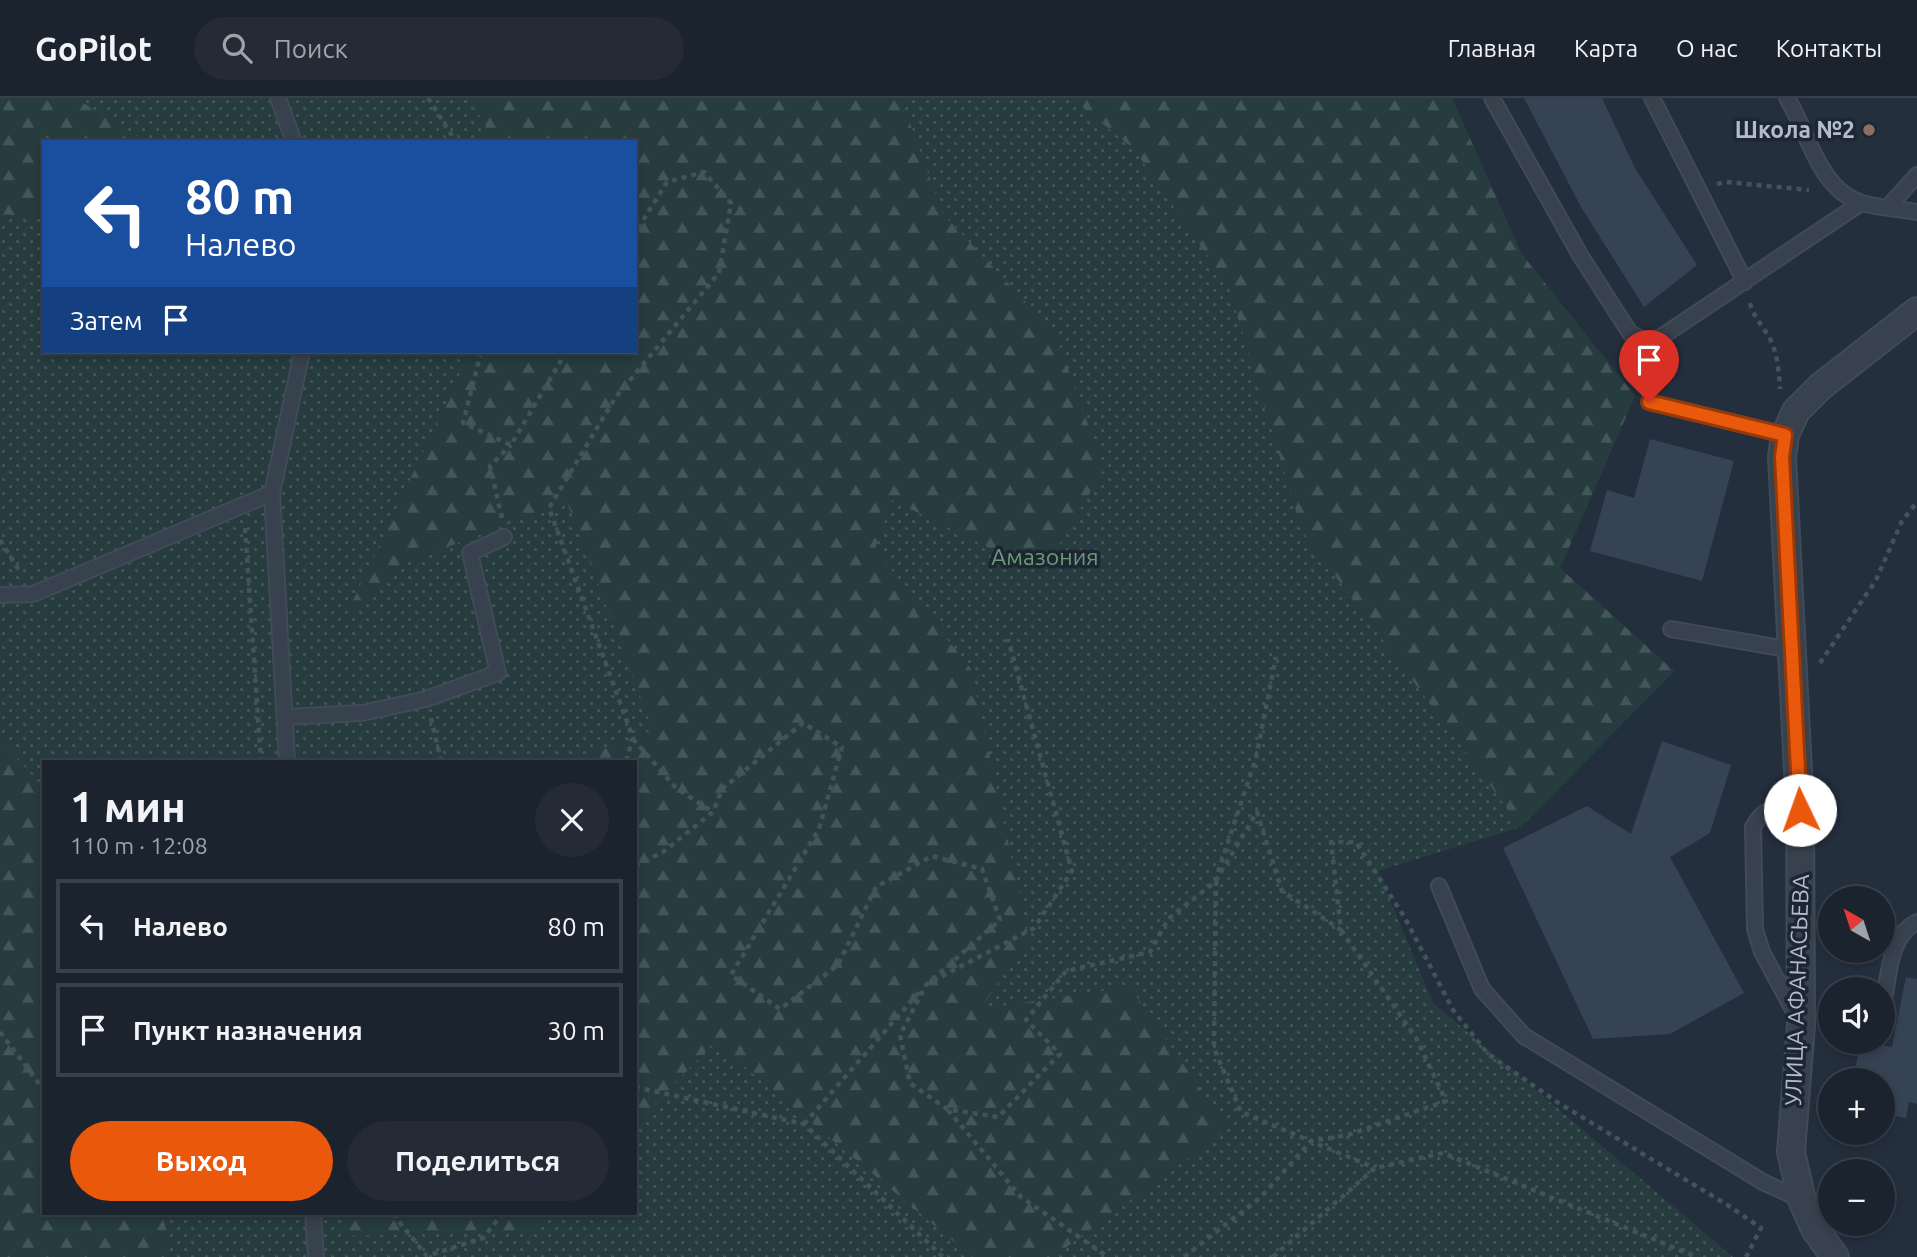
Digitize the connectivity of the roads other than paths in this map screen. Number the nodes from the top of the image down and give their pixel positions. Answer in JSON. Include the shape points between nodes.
{"nodes":[{"id":1,"x":278,"y":98,"type":"edge"},
{"id":2,"x":1492,"y":98,"type":"edge"},
{"id":3,"x":1652,"y":98,"type":"edge"},
{"id":4,"x":1787,"y":98,"type":"edge"},
{"id":5,"x":293,"y":140,"type":"edge"},
{"id":6,"x":1917,"y":175,"type":"edge"},
{"id":7,"x":1861,"y":203,"type":"junction"},
{"id":8,"x":1888,"y":207,"type":"junction"},
{"id":9,"x":1917,"y":212,"type":"edge"},
{"id":10,"x":1745,"y":282,"type":"junction"},
{"id":11,"x":1917,"y":311,"type":"edge"},
{"id":12,"x":302,"y":354,"type":"edge"},
{"id":13,"x":1649,"y":402,"type":"dead end"},
{"id":14,"x":1785,"y":435,"type":"junction"},
{"id":15,"x":272,"y":493,"type":"junction"},
{"id":16,"x":504,"y":537,"type":"road end"},
{"id":17,"x":0,"y":595,"type":"edge"},
{"id":18,"x":1671,"y":629,"type":"dead end"},
{"id":19,"x":1792,"y":650,"type":"junction"},
{"id":20,"x":285,"y":717,"type":"junction"},
{"id":21,"x":287,"y":760,"type":"edge"},
{"id":22,"x":1800,"y":810,"type":"junction"},
{"id":23,"x":1439,"y":886,"type":"dead end"},
{"id":24,"x":1917,"y":922,"type":"edge"},
{"id":25,"x":1889,"y":977,"type":"edge"},
{"id":26,"x":1801,"y":1025,"type":"junction"},
{"id":27,"x":1802,"y":1200,"type":"junction"},
{"id":28,"x":313,"y":1215,"type":"edge"},
{"id":29,"x":316,"y":1257,"type":"edge"},
{"id":30,"x":1835,"y":1257,"type":"edge"}],
"edges":[{"from":1,"to":5,"type":"lane"},
{"from":2,"to":10,"type":"lane","via":[[1580,255],[1630,333],[1645,341],[1661,338]]},
{"from":3,"to":10,"type":"lane"},
{"from":4,"to":7,"type":"lane","via":[[1822,169],[1843,193]]},
{"from":6,"to":8,"type":"lane"},
{"from":7,"to":8,"type":"lane"},
{"from":7,"to":10,"type":"lane"},
{"from":8,"to":9,"type":"lane"},
{"from":11,"to":14,"type":"street","name":"УЛИЦА АФАНАСЬЕВА","via":[[1820,387],[1796,411]]},
{"from":12,"to":15,"type":"lane"},
{"from":13,"to":14,"type":"lane"},
{"from":14,"to":19,"type":"street","name":"УЛИЦА АФАНАСЬЕВА","via":[[1782,457]]},
{"from":15,"to":17,"type":"lane","via":[[33,594]]},
{"from":15,"to":20,"type":"lane"},
{"from":16,"to":20,"type":"lane","via":[[470,552],[498,673],[426,699],[362,713]]},
{"from":18,"to":19,"type":"lane"},
{"from":19,"to":22,"type":"street","name":"УЛИЦА АФАНАСЬЕВА"},
{"from":20,"to":21,"type":"lane"},
{"from":22,"to":26,"type":"street","name":"УЛИЦА АФАНАСЬЕВА"},
{"from":22,"to":26,"type":"lane","via":[[1771,809],[1759,816],[1754,827],[1755,929],[1762,952]]},
{"from":23,"to":27,"type":"lane","via":[[1482,989],[1524,1036],[1763,1182]]},
{"from":24,"to":25,"type":"lane","via":[[1896,941]]},
{"from":26,"to":27,"type":"street","name":"УЛИЦА АФАНАСЬЕВА","via":[[1791,1152]]},
{"from":27,"to":30,"type":"street","name":"УЛИЦА АФАНАСЬЕВА"},
{"from":28,"to":29,"type":"lane"}]}
